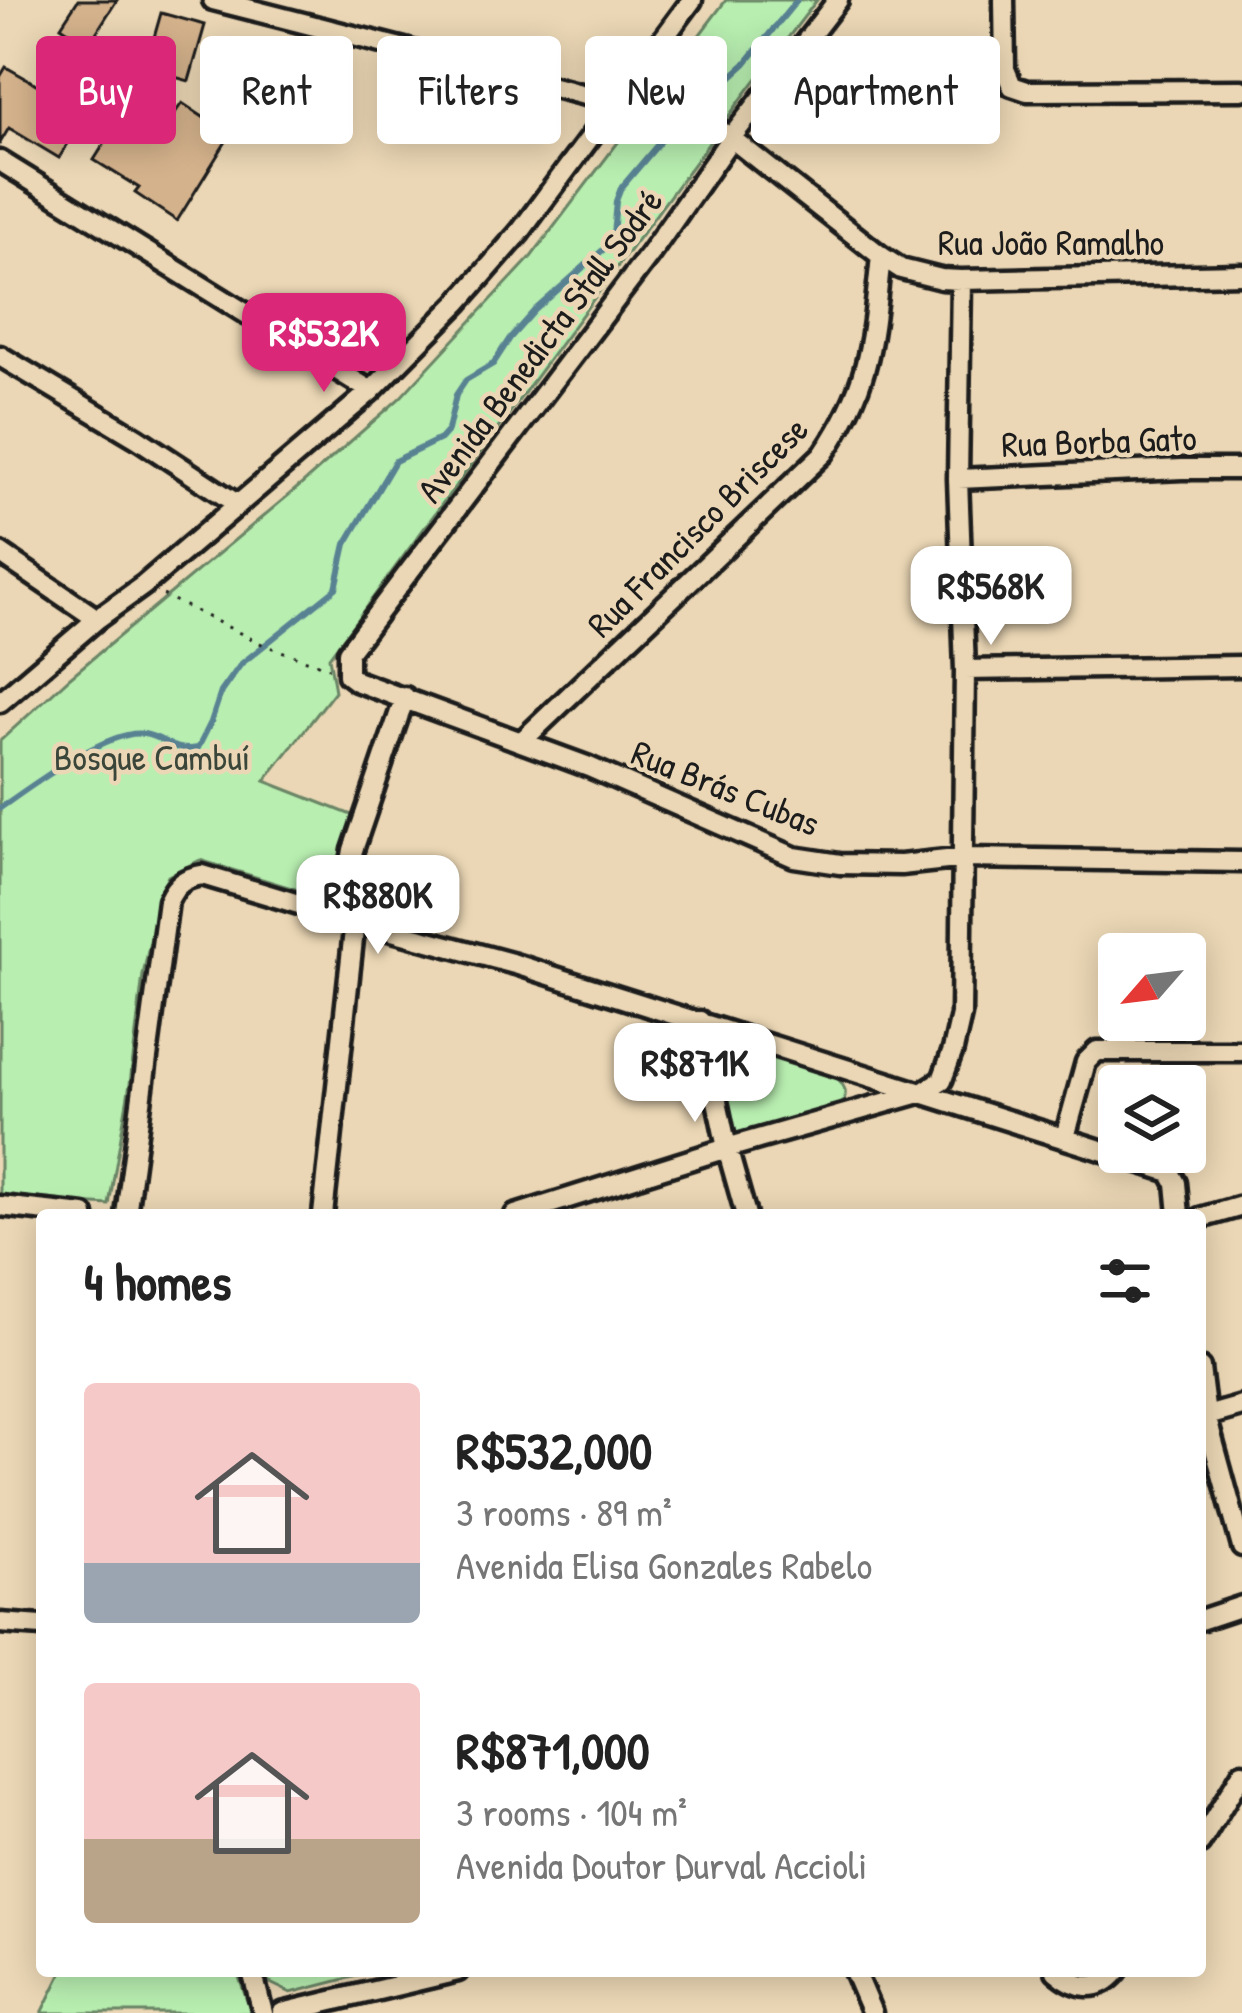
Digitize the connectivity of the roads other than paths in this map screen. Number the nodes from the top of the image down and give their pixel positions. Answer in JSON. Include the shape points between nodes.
{"nodes":[{"id":1,"x":213,"y":0,"type":"edge"},
{"id":2,"x":692,"y":0,"type":"edge"},
{"id":3,"x":838,"y":0,"type":"edge"},
{"id":4,"x":1004,"y":0,"type":"edge"},
{"id":5,"x":665,"y":36,"type":"edge"},
{"id":6,"x":1242,"y":90,"type":"edge"},
{"id":7,"x":585,"y":96,"type":"edge"},
{"id":8,"x":727,"y":136,"type":"edge"},
{"id":9,"x":731,"y":139,"type":"junction"},
{"id":10,"x":586,"y":144,"type":"edge"},
{"id":11,"x":0,"y":161,"type":"edge"},
{"id":12,"x":881,"y":256,"type":"junction"},
{"id":13,"x":1242,"y":274,"type":"edge"},
{"id":14,"x":961,"y":280,"type":"junction"},
{"id":15,"x":0,"y":356,"type":"edge"},
{"id":16,"x":371,"y":391,"type":"junction"},
{"id":17,"x":1242,"y":469,"type":"edge"},
{"id":18,"x":958,"y":479,"type":"junction"},
{"id":19,"x":237,"y":504,"type":"junction"},
{"id":20,"x":0,"y":553,"type":"edge"},
{"id":21,"x":98,"y":619,"type":"junction"},
{"id":22,"x":1242,"y":666,"type":"edge"},
{"id":23,"x":965,"y":670,"type":"junction"},
{"id":24,"x":348,"y":675,"type":"joint"},
{"id":25,"x":405,"y":698,"type":"junction"},
{"id":26,"x":0,"y":702,"type":"edge"},
{"id":27,"x":521,"y":742,"type":"junction"},
{"id":28,"x":965,"y":858,"type":"junction"},
{"id":29,"x":1242,"y":862,"type":"edge"},
{"id":30,"x":355,"y":921,"type":"junction"},
{"id":31,"x":700,"y":1022,"type":"junction"},
{"id":32,"x":1242,"y":1051,"type":"edge"},
{"id":33,"x":923,"y":1093,"type":"junction"},
{"id":34,"x":1065,"y":1137,"type":"junction"},
{"id":35,"x":727,"y":1148,"type":"junction"},
{"id":36,"x":1242,"y":1205,"type":"edge"},
{"id":37,"x":0,"y":1206,"type":"edge"},
{"id":38,"x":127,"y":1209,"type":"edge"},
{"id":39,"x":324,"y":1209,"type":"edge"},
{"id":40,"x":533,"y":1209,"type":"edge"},
{"id":41,"x":744,"y":1209,"type":"edge"},
{"id":42,"x":1178,"y":1209,"type":"edge"},
{"id":43,"x":36,"y":1210,"type":"edge"},
{"id":44,"x":1206,"y":1216,"type":"edge"},
{"id":45,"x":1242,"y":1406,"type":"edge"},
{"id":46,"x":1206,"y":1416,"type":"edge"},
{"id":47,"x":1206,"y":1427,"type":"edge"},
{"id":48,"x":1242,"y":1547,"type":"edge"},
{"id":49,"x":1242,"y":1606,"type":"edge"},
{"id":50,"x":1206,"y":1618,"type":"edge"},
{"id":51,"x":0,"y":1623,"type":"edge"},
{"id":52,"x":36,"y":1626,"type":"edge"},
{"id":53,"x":1242,"y":1773,"type":"edge"},
{"id":54,"x":1206,"y":1833,"type":"edge"},
{"id":55,"x":253,"y":1977,"type":"edge"},
{"id":56,"x":433,"y":1977,"type":"edge"},
{"id":57,"x":857,"y":1977,"type":"edge"},
{"id":58,"x":1064,"y":1977,"type":"edge"},
{"id":59,"x":1112,"y":1977,"type":"edge"},
{"id":60,"x":263,"y":2013,"type":"edge"},
{"id":61,"x":282,"y":2013,"type":"edge"},
{"id":62,"x":872,"y":2013,"type":"edge"}],
"edges":[{"from":1,"to":7,"type":"street"},
{"from":2,"to":5,"type":"street"},
{"from":3,"to":9,"type":"street","name":"Avenida Benedicta Stall Sodré"},
{"from":4,"to":6,"type":"street","via":[[1012,86]]},
{"from":8,"to":9,"type":"street","name":"Rua João Ramalho"},
{"from":9,"to":12,"type":"street","name":"Rua João Ramalho"},
{"from":9,"to":24,"type":"street","name":"Avenida Benedicta Stall Sodré","via":[[348,652]]},
{"from":10,"to":16,"type":"street","via":[[520,232]]},
{"from":11,"to":16,"type":"street"},
{"from":12,"to":14,"type":"street","name":"Rua João Ramalho","via":[[901,269]]},
{"from":12,"to":27,"type":"street","name":"Rua Francisco Briscese","via":[[868,364],[824,453]]},
{"from":13,"to":14,"type":"street","name":"Rua João Ramalho"},
{"from":14,"to":18,"type":"street"},
{"from":15,"to":19,"type":"street"},
{"from":16,"to":19,"type":"street"},
{"from":17,"to":18,"type":"street","name":"Rua Borba Gato"},
{"from":18,"to":23,"type":"street"},
{"from":19,"to":21,"type":"street"},
{"from":20,"to":21,"type":"street"},
{"from":21,"to":26,"type":"street"},
{"from":22,"to":23,"type":"street"},
{"from":23,"to":28,"type":"street"},
{"from":24,"to":25,"type":"street","name":"Rua Brás Cubas"},
{"from":25,"to":27,"type":"street","name":"Rua Brás Cubas"},
{"from":25,"to":30,"type":"street","via":[[353,850],[346,890]]},
{"from":27,"to":28,"type":"street","name":"Rua Brás Cubas","via":[[794,857],[880,865]]},
{"from":28,"to":29,"type":"street","name":"Rua Brás Cubas"},
{"from":28,"to":33,"type":"street","via":[[961,1016],[942,1080]]},
{"from":30,"to":31,"type":"street"},
{"from":30,"to":38,"type":"street","via":[[212,877],[178,884],[169,901]]},
{"from":30,"to":39,"type":"street"},
{"from":31,"to":33,"type":"street"},
{"from":31,"to":35,"type":"street"},
{"from":32,"to":34,"type":"street","via":[[1096,1051]]},
{"from":33,"to":34,"type":"street"},
{"from":33,"to":35,"type":"street"},
{"from":34,"to":42,"type":"street","via":[[1170,1172]]},
{"from":35,"to":40,"type":"street"},
{"from":35,"to":41,"type":"street"},
{"from":36,"to":44,"type":"street"},
{"from":37,"to":43,"type":"street"},
{"from":45,"to":46,"type":"street"},
{"from":47,"to":48,"type":"street"},
{"from":49,"to":50,"type":"street"},
{"from":51,"to":52,"type":"street"},
{"from":53,"to":54,"type":"street"},
{"from":55,"to":60,"type":"street"},
{"from":56,"to":61,"type":"street"},
{"from":57,"to":62,"type":"street"},
{"from":58,"to":59,"type":"street","via":[[1094,1987]]}]}
